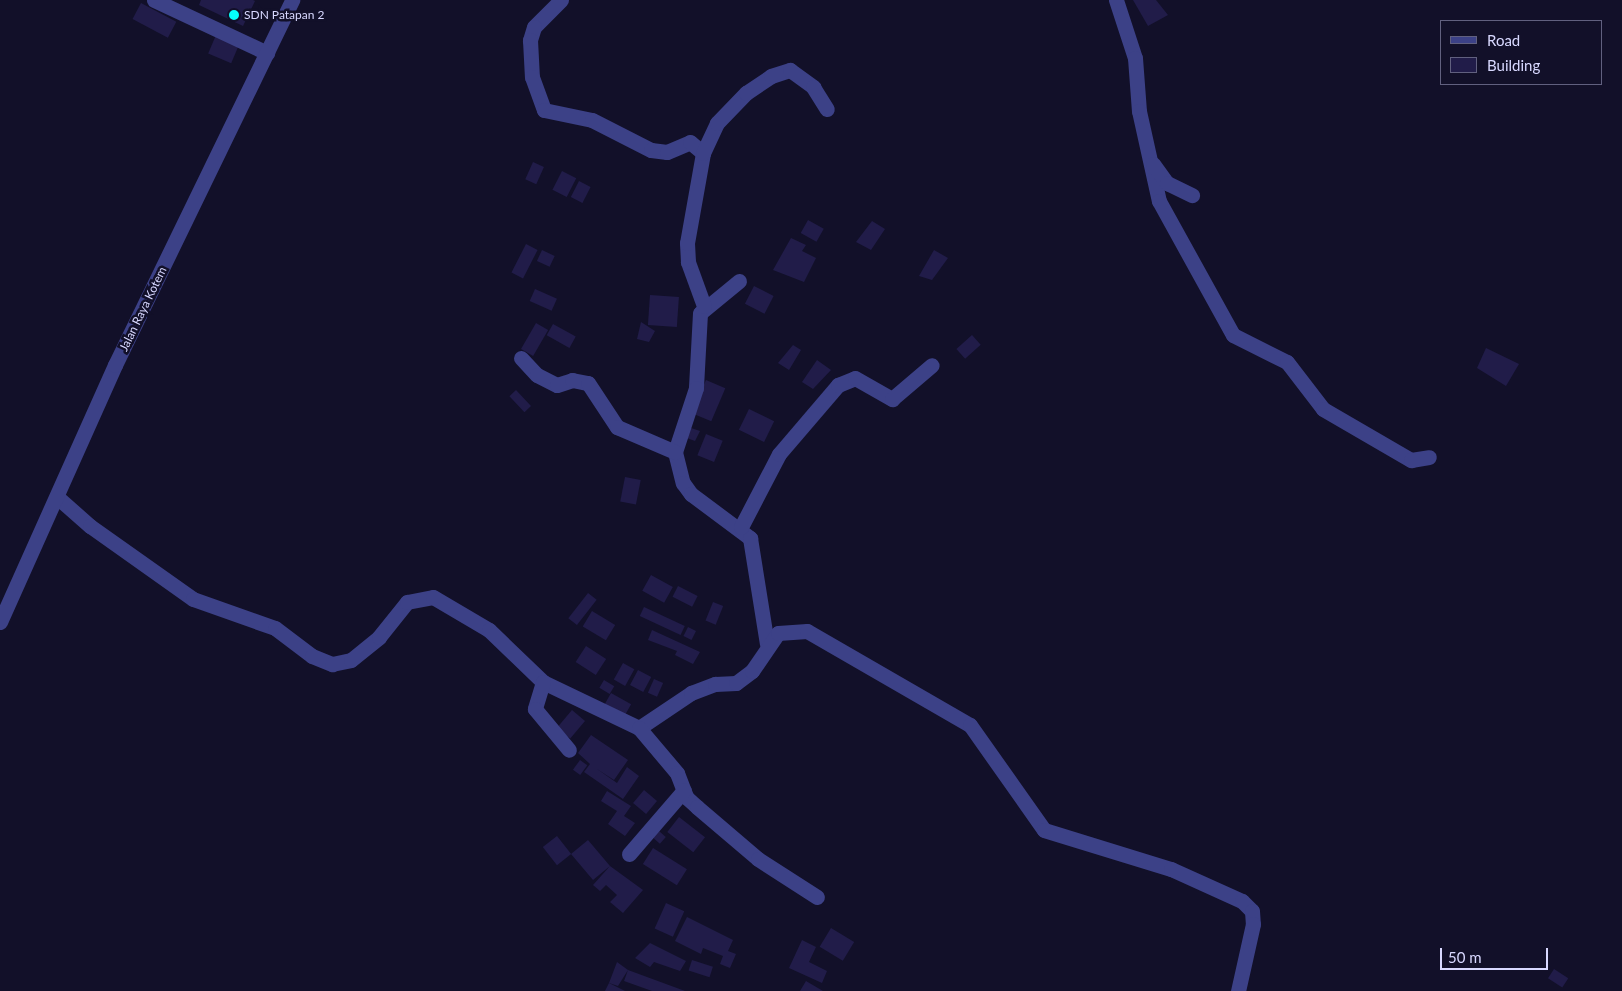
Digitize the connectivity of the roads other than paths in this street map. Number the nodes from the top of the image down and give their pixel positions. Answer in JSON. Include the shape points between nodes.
{"nodes":[{"id":1,"x":154,"y":0,"type":"edge"},
{"id":2,"x":292,"y":0,"type":"edge"},
{"id":3,"x":561,"y":0,"type":"edge"},
{"id":4,"x":1116,"y":0,"type":"edge"},
{"id":5,"x":267,"y":52,"type":"junction"},
{"id":6,"x":827,"y":109,"type":"dead end"},
{"id":7,"x":703,"y":153,"type":"junction"},
{"id":8,"x":1153,"y":162,"type":"junction"},
{"id":9,"x":1192,"y":195,"type":"dead end"},
{"id":10,"x":739,"y":280,"type":"dead end"},
{"id":11,"x":704,"y":306,"type":"junction"},
{"id":12,"x":521,"y":358,"type":"dead end"},
{"id":13,"x":932,"y":366,"type":"dead end"},
{"id":14,"x":675,"y":452,"type":"junction"},
{"id":15,"x":1429,"y":457,"type":"dead end"},
{"id":16,"x":57,"y":497,"type":"junction"},
{"id":17,"x":741,"y":527,"type":"junction"},
{"id":18,"x":0,"y":622,"type":"edge"},
{"id":19,"x":767,"y":644,"type":"junction"},
{"id":20,"x":543,"y":682,"type":"junction"},
{"id":21,"x":639,"y":728,"type":"junction"},
{"id":22,"x":569,"y":750,"type":"dead end"},
{"id":23,"x":684,"y":790,"type":"junction"},
{"id":24,"x":629,"y":854,"type":"dead end"},
{"id":25,"x":817,"y":897,"type":"dead end"},
{"id":26,"x":1238,"y":991,"type":"edge"}],
"edges":[{"from":1,"to":5,"type":"street"},
{"from":2,"to":5,"type":"street","name":"Jalan Raya Kotem"},
{"from":3,"to":7,"type":"street","via":[[534,27],[530,40],[532,77],[544,110],[592,120],[650,150],[667,152],[690,142]]},
{"from":4,"to":8,"type":"street","via":[[1129,29],[1139,111]]},
{"from":5,"to":16,"type":"street","name":"Jalan Raya Kotem","via":[[115,365]]},
{"from":6,"to":7,"type":"street","via":[[801,76],[790,70],[771,76],[732,106],[717,123]]},
{"from":7,"to":11,"type":"street","via":[[686,242],[688,262]]},
{"from":8,"to":9,"type":"street","via":[[1168,183]]},
{"from":8,"to":15,"type":"street","via":[[1159,201],[1233,335],[1287,362],[1323,409],[1412,460]]},
{"from":10,"to":11,"type":"street"},
{"from":11,"to":14,"type":"street","via":[[698,325],[696,388]]},
{"from":12,"to":14,"type":"street","via":[[537,375],[557,385],[572,380],[588,383],[617,427]]},
{"from":13,"to":17,"type":"street","via":[[892,399],[855,378],[838,385],[779,454]]},
{"from":14,"to":17,"type":"street","via":[[683,484],[691,494]]},
{"from":16,"to":18,"type":"street","name":"Jalan Raya Kotem"},
{"from":16,"to":20,"type":"street","via":[[90,526],[193,599],[275,628],[312,656],[332,664],[351,660],[379,636],[407,602],[433,597],[489,630]]},
{"from":17,"to":19,"type":"street","via":[[754,551]]},
{"from":19,"to":21,"type":"street","via":[[752,671],[736,683],[715,684],[691,693]]},
{"from":19,"to":26,"type":"street","via":[[778,633],[807,631],[851,660],[954,712],[1008,774],[1044,830],[1171,869],[1242,901],[1252,911],[1254,924]]},
{"from":20,"to":21,"type":"street"},
{"from":20,"to":22,"type":"street","via":[[535,709]]},
{"from":21,"to":23,"type":"street","via":[[677,774]]},
{"from":23,"to":24,"type":"street"},
{"from":23,"to":25,"type":"street","via":[[696,807],[758,859]]}]}
